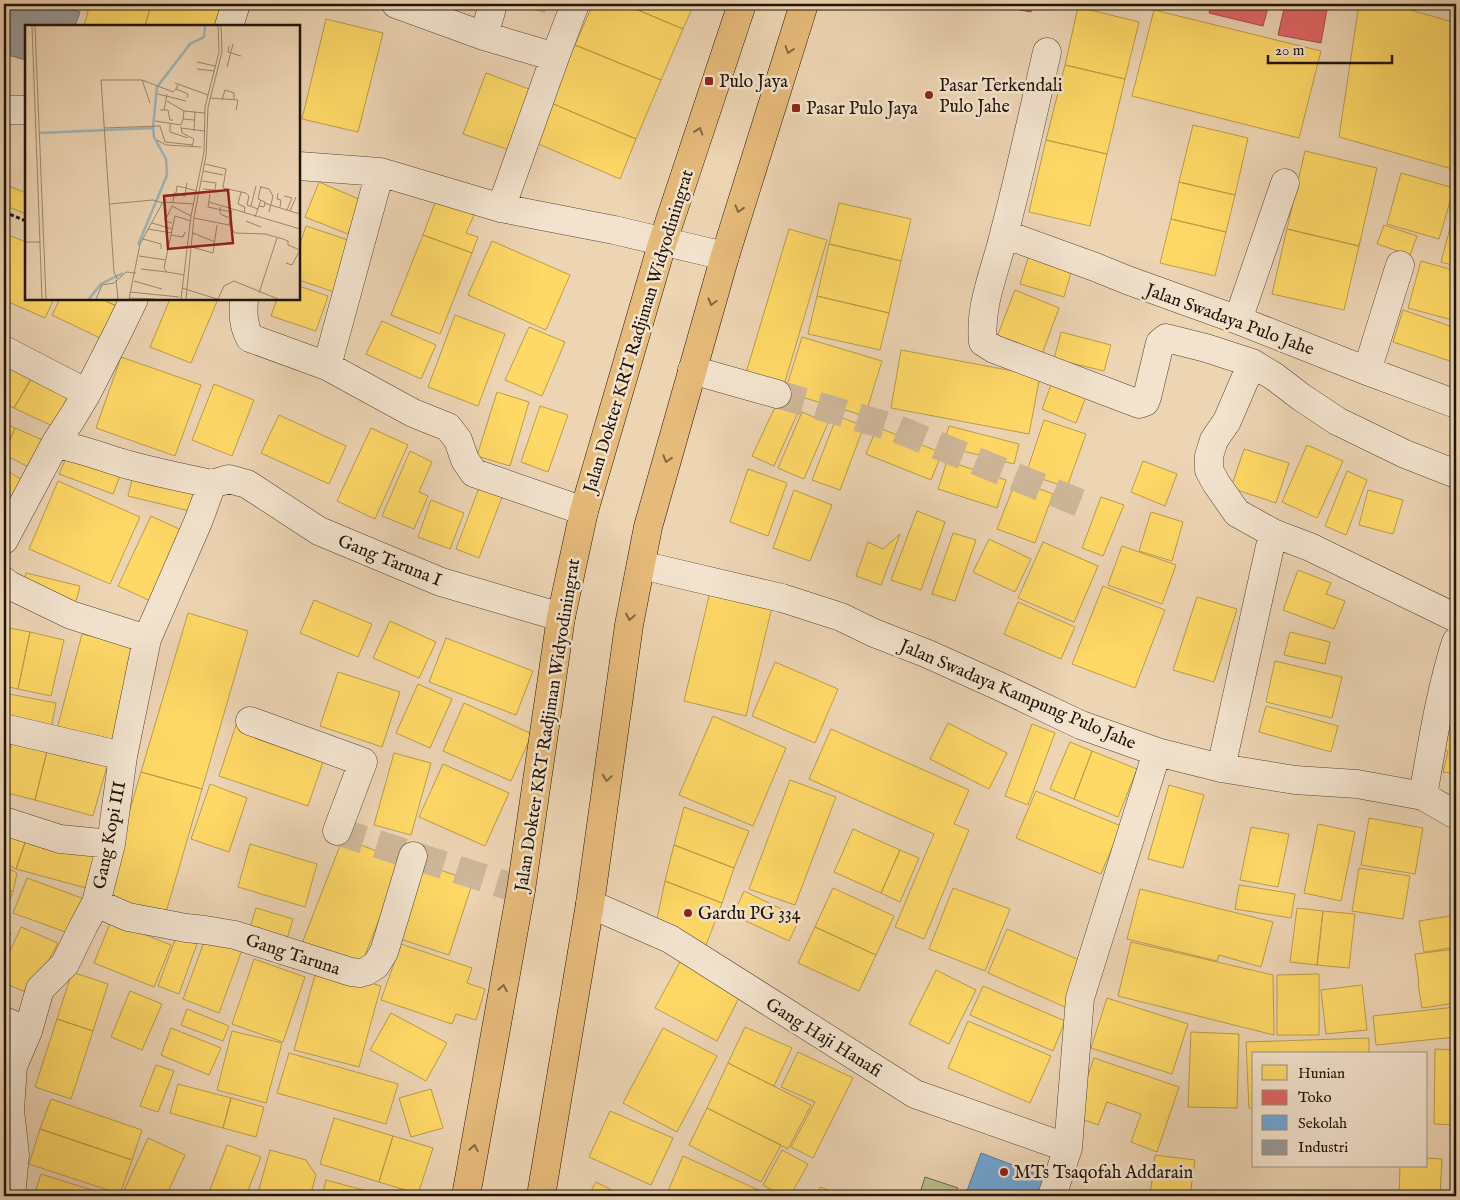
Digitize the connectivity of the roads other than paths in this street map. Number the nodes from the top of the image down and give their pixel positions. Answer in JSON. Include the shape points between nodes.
{"nodes":[{"id":1,"x":236,"y":4,"type":"edge"},
{"id":2,"x":396,"y":4,"type":"edge"},
{"id":3,"x":493,"y":4,"type":"edge"},
{"id":4,"x":575,"y":4,"type":"edge"},
{"id":5,"x":742,"y":4,"type":"edge"},
{"id":6,"x":804,"y":4,"type":"edge"},
{"id":7,"x":229,"y":25,"type":"edge"},
{"id":8,"x":484,"y":36,"type":"junction"},
{"id":9,"x":1047,"y":52,"type":"dead end"},
{"id":10,"x":555,"y":57,"type":"junction"},
{"id":11,"x":25,"y":110,"type":"edge"},
{"id":12,"x":4,"y":112,"type":"edge"},
{"id":13,"x":300,"y":166,"type":"edge"},
{"id":14,"x":380,"y":172,"type":"junction"},
{"id":15,"x":1286,"y":183,"type":"dead end"},
{"id":16,"x":501,"y":208,"type":"junction"},
{"id":17,"x":1004,"y":234,"type":"junction"},
{"id":18,"x":663,"y":241,"type":"junction"},
{"id":19,"x":725,"y":256,"type":"junction"},
{"id":20,"x":1400,"y":265,"type":"dead end"},
{"id":21,"x":134,"y":300,"type":"edge"},
{"id":22,"x":244,"y":300,"type":"edge"},
{"id":23,"x":1238,"y":320,"type":"junction"},
{"id":24,"x":4,"y":350,"type":"edge"},
{"id":25,"x":1252,"y":363,"type":"junction"},
{"id":26,"x":327,"y":366,"type":"junction"},
{"id":27,"x":692,"y":370,"type":"junction"},
{"id":28,"x":1367,"y":371,"type":"junction"},
{"id":29,"x":87,"y":393,"type":"junction"},
{"id":30,"x":777,"y":394,"type":"tunnel mouth"},
{"id":31,"x":1456,"y":404,"type":"edge"},
{"id":32,"x":55,"y":444,"type":"junction"},
{"id":33,"x":1456,"y":474,"type":"edge"},
{"id":34,"x":220,"y":481,"type":"junction"},
{"id":35,"x":584,"y":511,"type":"junction"},
{"id":36,"x":1273,"y":533,"type":"junction"},
{"id":37,"x":4,"y":540,"type":"edge"},
{"id":38,"x":641,"y":565,"type":"junction"},
{"id":39,"x":4,"y":581,"type":"edge"},
{"id":40,"x":561,"y":617,"type":"junction"},
{"id":41,"x":1456,"y":618,"type":"edge"},
{"id":42,"x":147,"y":639,"type":"junction"},
{"id":43,"x":1456,"y":642,"type":"edge"},
{"id":44,"x":250,"y":721,"type":"dead end"},
{"id":45,"x":4,"y":728,"type":"edge"},
{"id":46,"x":1157,"y":752,"type":"junction"},
{"id":47,"x":123,"y":756,"type":"junction"},
{"id":48,"x":1221,"y":768,"type":"junction"},
{"id":49,"x":1423,"y":796,"type":"junction"},
{"id":50,"x":1456,"y":815,"type":"edge"},
{"id":51,"x":4,"y":821,"type":"edge"},
{"id":52,"x":337,"y":831,"type":"dead end"},
{"id":53,"x":111,"y":844,"type":"junction"},
{"id":54,"x":413,"y":856,"type":"dead end"},
{"id":55,"x":96,"y":903,"type":"junction"},
{"id":56,"x":590,"y":904,"type":"junction"},
{"id":57,"x":16,"y":1026,"type":"edge"},
{"id":58,"x":1068,"y":1148,"type":"junction"},
{"id":59,"x":11,"y":1196,"type":"edge"},
{"id":60,"x":466,"y":1196,"type":"edge"},
{"id":61,"x":541,"y":1196,"type":"edge"},
{"id":62,"x":1052,"y":1196,"type":"edge"}],
"edges":[{"from":1,"to":7,"type":"street"},
{"from":2,"to":8,"type":"street"},
{"from":3,"to":8,"type":"street"},
{"from":4,"to":10,"type":"street"},
{"from":18,"to":5,"type":"main road","name":"Jalan Dokter KRT Radjiman Widyodiningrat","one_way":true},
{"from":6,"to":19,"type":"main road","one_way":true},
{"from":8,"to":10,"type":"street"},
{"from":9,"to":17,"type":"street"},
{"from":10,"to":16,"type":"street"},
{"from":11,"to":12,"type":"street"},
{"from":13,"to":14,"type":"street"},
{"from":14,"to":16,"type":"street"},
{"from":14,"to":26,"type":"street"},
{"from":15,"to":23,"type":"street"},
{"from":16,"to":18,"type":"street"},
{"from":17,"to":23,"type":"street","name":"Jalan Swadaya Pulo Jahe"},
{"from":17,"to":25,"type":"street","via":[[982,328],[983,342],[994,349],[1139,404],[1145,402],[1160,343],[1166,338]]},
{"from":18,"to":19,"type":"street"},
{"from":18,"to":35,"type":"main road","name":"Jalan Dokter KRT Radjiman Widyodiningrat"},
{"from":19,"to":27,"type":"main road","one_way":true},
{"from":20,"to":28,"type":"street"},
{"from":21,"to":29,"type":"street"},
{"from":22,"to":26,"type":"street","via":[[245,328],[250,338]]},
{"from":23,"to":28,"type":"street","name":"Jalan Swadaya Pulo Jahe"},
{"from":24,"to":29,"type":"street"},
{"from":25,"to":33,"type":"street","via":[[1337,421]]},
{"from":25,"to":36,"type":"street","via":[[1228,421],[1214,440],[1209,470],[1237,513]]},
{"from":26,"to":35,"type":"street","via":[[414,413],[448,427],[474,474]]},
{"from":27,"to":30,"type":"street"},
{"from":27,"to":38,"type":"main road","one_way":true,"via":[[648,527]]},
{"from":28,"to":31,"type":"street","name":"Jalan Swadaya Pulo Jahe"},
{"from":29,"to":32,"type":"street"},
{"from":32,"to":34,"type":"street","name":"Gang Taruna I","via":[[164,474]]},
{"from":32,"to":37,"type":"street"},
{"from":34,"to":40,"type":"street","name":"Gang Taruna I","via":[[247,484],[319,531],[441,582]]},
{"from":34,"to":42,"type":"street","name":"Gang Kopi III","via":[[198,522]]},
{"from":35,"to":40,"type":"main road","name":"Jalan Dokter KRT Radjiman Widyodiningrat"},
{"from":36,"to":41,"type":"street","via":[[1310,547]]},
{"from":36,"to":48,"type":"street"},
{"from":38,"to":46,"type":"street","name":"Jalan Swadaya Kampung Pulo Jahe","via":[[782,598],[840,617],[1081,725]]},
{"from":38,"to":56,"type":"main road","one_way":true,"via":[[629,625]]},
{"from":39,"to":42,"type":"street","via":[[71,615]]},
{"from":60,"to":40,"type":"main road","name":"Jalan Dokter KRT Radjiman Widyodiningrat","one_way":true,"via":[[521,890]]},
{"from":42,"to":47,"type":"street","name":"Gang Kopi III"},
{"from":43,"to":49,"type":"street","via":[[1437,713]]},
{"from":44,"to":52,"type":"street","via":[[363,762]]},
{"from":45,"to":47,"type":"street"},
{"from":46,"to":48,"type":"street","name":"Jalan Swadaya Kampung Pulo Jahe"},
{"from":46,"to":58,"type":"street","via":[[1080,998]]},
{"from":47,"to":53,"type":"street","name":"Gang Kopi III"},
{"from":48,"to":49,"type":"street","name":"Jalan Swadaya Kampung Pulo Jahe","via":[[1295,780],[1357,784]]},
{"from":49,"to":50,"type":"street","name":"Jalan Swadaya Kampung Pulo Jahe"},
{"from":51,"to":53,"type":"street","via":[[60,839]]},
{"from":53,"to":55,"type":"street","name":"Gang Kopi III"},
{"from":54,"to":55,"type":"street","name":"Gang Taruna","via":[[384,952],[376,965],[360,973],[235,935],[128,917]]},
{"from":55,"to":57,"type":"street","name":"Gang Kopi III","via":[[65,964],[40,989]]},
{"from":56,"to":58,"type":"street","name":"Gang Haji Hanafi","via":[[670,939],[915,1094]]},
{"from":56,"to":61,"type":"main road"},
{"from":57,"to":59,"type":"street","name":"Gang Kopi III","via":[[10,1110],[15,1155]]},
{"from":58,"to":62,"type":"street"}]}
